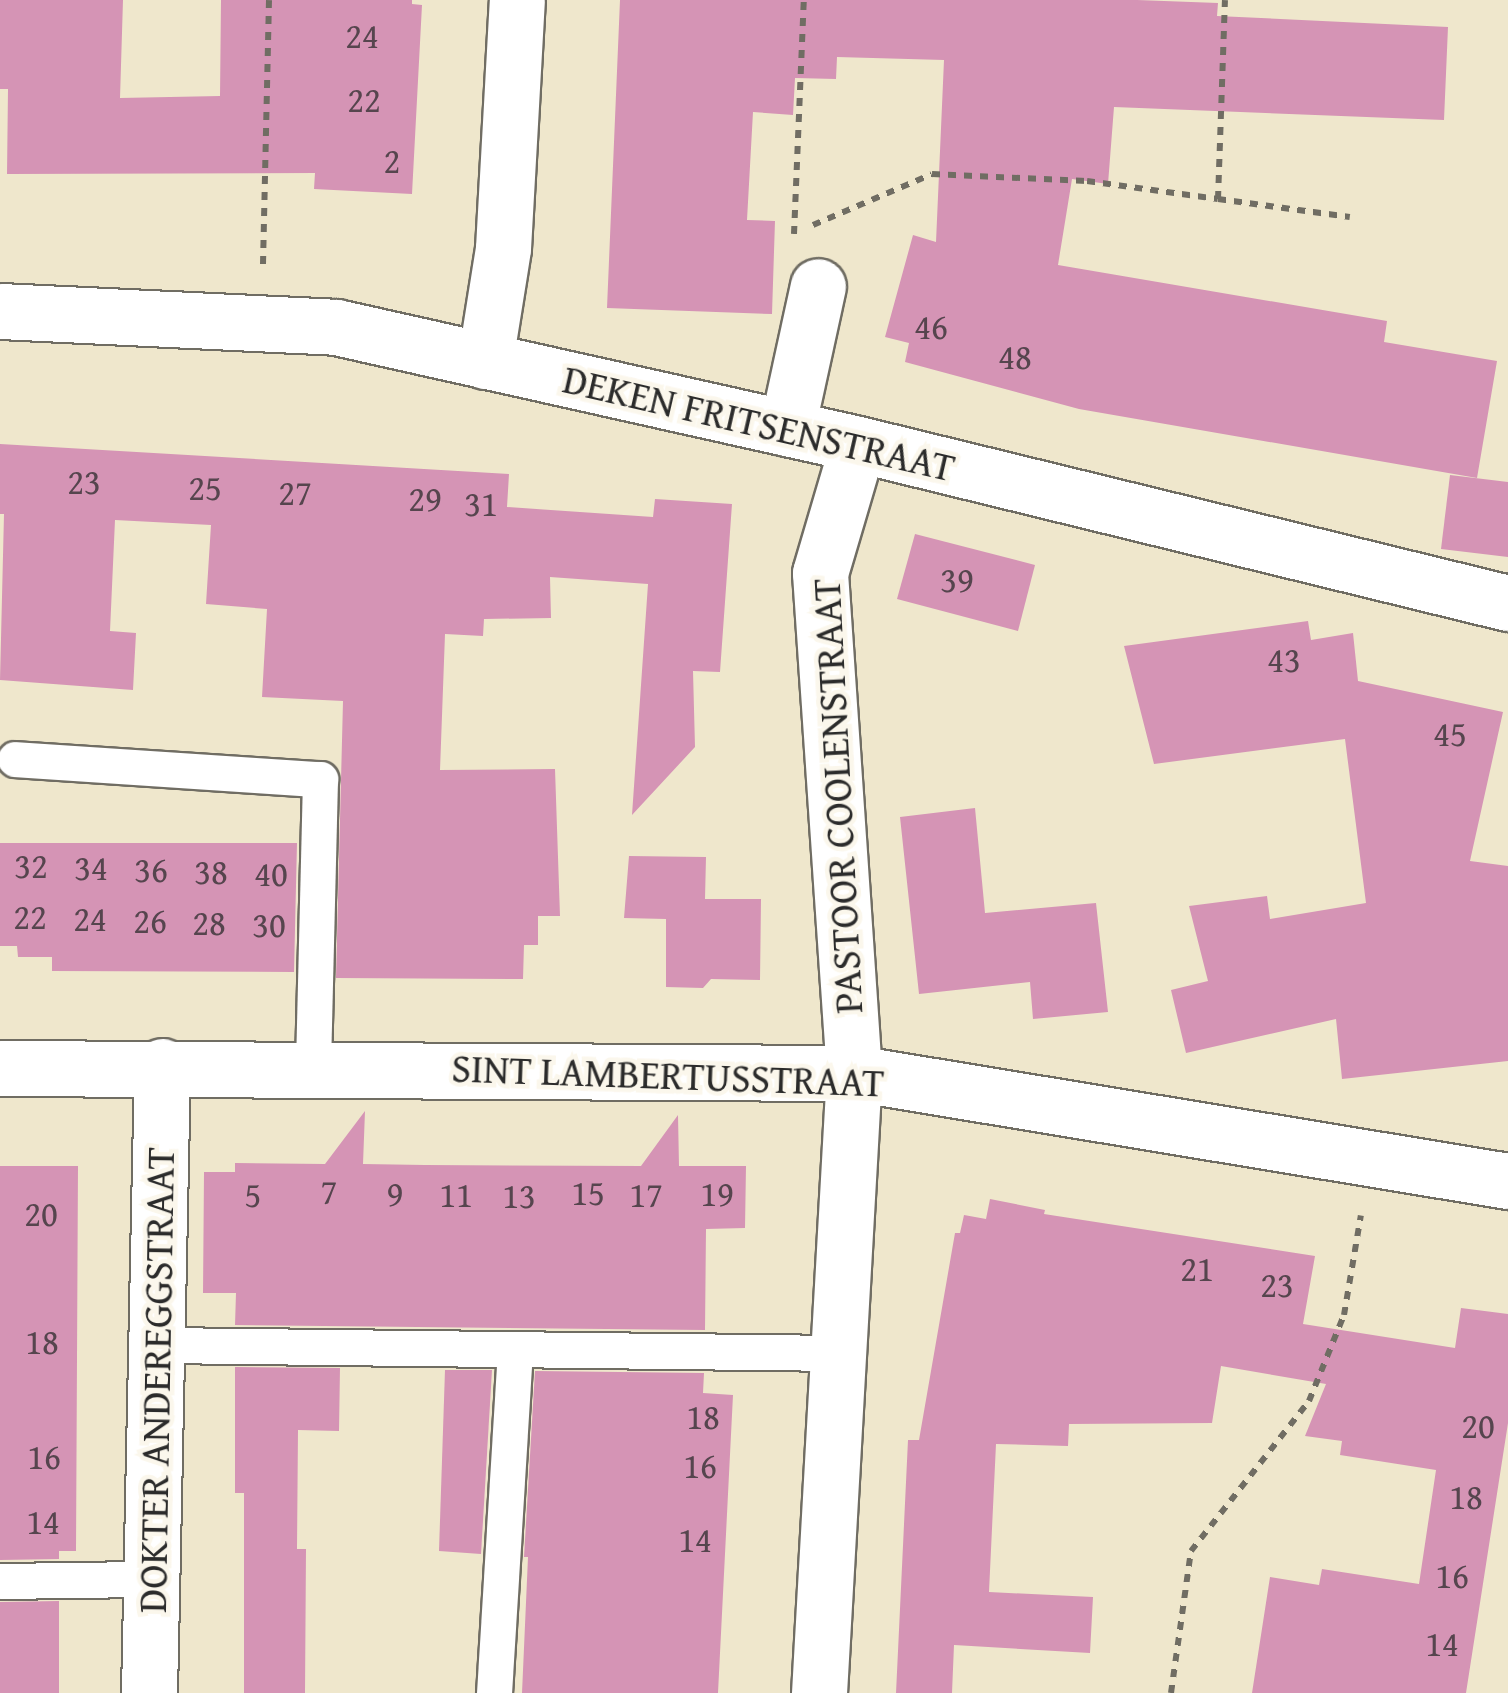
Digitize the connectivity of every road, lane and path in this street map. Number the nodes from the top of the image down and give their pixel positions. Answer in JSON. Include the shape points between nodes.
{"nodes":[{"id":1,"x":270,"y":0,"type":"edge"},
{"id":2,"x":517,"y":0,"type":"edge"},
{"id":3,"x":804,"y":0,"type":"edge"},
{"id":4,"x":1226,"y":0,"type":"edge"},
{"id":5,"x":1218,"y":199,"type":"junction"},
{"id":6,"x":1350,"y":217,"type":"dead end"},
{"id":7,"x":794,"y":233,"type":"junction"},
{"id":8,"x":818,"y":286,"type":"joint"},
{"id":9,"x":0,"y":310,"type":"edge"},
{"id":10,"x":261,"y":324,"type":"junction"},
{"id":11,"x":485,"y":361,"type":"junction"},
{"id":12,"x":787,"y":428,"type":"junction"},
{"id":13,"x":858,"y":444,"type":"junction"},
{"id":14,"x":1508,"y":603,"type":"edge"},
{"id":15,"x":15,"y":759,"type":"dead end"},
{"id":16,"x":162,"y":1066,"type":"junction"},
{"id":17,"x":0,"y":1068,"type":"edge"},
{"id":18,"x":313,"y":1068,"type":"junction"},
{"id":19,"x":854,"y":1073,"type":"junction"},
{"id":20,"x":1369,"y":1162,"type":"junction"},
{"id":21,"x":1508,"y":1181,"type":"edge"},
{"id":22,"x":158,"y":1346,"type":"junction"},
{"id":23,"x":515,"y":1350,"type":"junction"},
{"id":24,"x":838,"y":1353,"type":"junction"},
{"id":25,"x":152,"y":1579,"type":"junction"},
{"id":26,"x":0,"y":1581,"type":"edge"},
{"id":27,"x":149,"y":1693,"type":"edge"},
{"id":28,"x":494,"y":1693,"type":"edge"},
{"id":29,"x":819,"y":1693,"type":"edge"},
{"id":30,"x":1171,"y":1693,"type":"edge"}],
"edges":[{"from":1,"to":10,"type":"path"},
{"from":2,"to":11,"type":"street","via":[[503,248]]},
{"from":3,"to":7,"type":"path"},
{"from":4,"to":5,"type":"path"},
{"from":5,"to":6,"type":"path"},
{"from":5,"to":7,"type":"path","via":[[1088,181],[932,174]]},
{"from":7,"to":8,"type":"path","via":[[792,266]]},
{"from":8,"to":12,"type":"street"},
{"from":9,"to":10,"type":"street","name":"DEKEN FRITSENSTRAAT"},
{"from":10,"to":11,"type":"street","name":"DEKEN FRITSENSTRAAT","via":[[336,327]]},
{"from":11,"to":12,"type":"street","name":"DEKEN FRITSENSTRAAT"},
{"from":12,"to":13,"type":"street","name":"DEKEN FRITSENSTRAAT"},
{"from":13,"to":14,"type":"street","name":"DEKEN FRITSENSTRAAT"},
{"from":13,"to":19,"type":"street","name":"PASTOOR COOLENSTRAAT","via":[[820,573]]},
{"from":15,"to":18,"type":"lane","via":[[320,779]]},
{"from":16,"to":17,"type":"street","name":"SINT LAMBERTUSSTRAAT"},
{"from":16,"to":18,"type":"street","name":"SINT LAMBERTUSSTRAAT"},
{"from":16,"to":22,"type":"street","name":"DOKTER ANDEREGGSTRAAT"},
{"from":18,"to":19,"type":"street","name":"SINT LAMBERTUSSTRAAT"},
{"from":19,"to":20,"type":"street","name":"SINT LAMBERTUSSTRAAT"},
{"from":19,"to":24,"type":"street","name":"PASTOOR COOLENSTRAAT"},
{"from":20,"to":21,"type":"street","name":"SINT LAMBERTUSSTRAAT"},
{"from":20,"to":30,"type":"path","via":[[1344,1315],[1309,1401],[1191,1551]]},
{"from":22,"to":23,"type":"lane"},
{"from":22,"to":25,"type":"street","name":"DOKTER ANDEREGGSTRAAT"},
{"from":23,"to":24,"type":"lane"},
{"from":23,"to":28,"type":"lane"},
{"from":24,"to":29,"type":"street","name":"PASTOOR COOLENSTRAAT"},
{"from":25,"to":26,"type":"lane"},
{"from":25,"to":27,"type":"street","name":"DOKTER ANDEREGGSTRAAT"}]}
